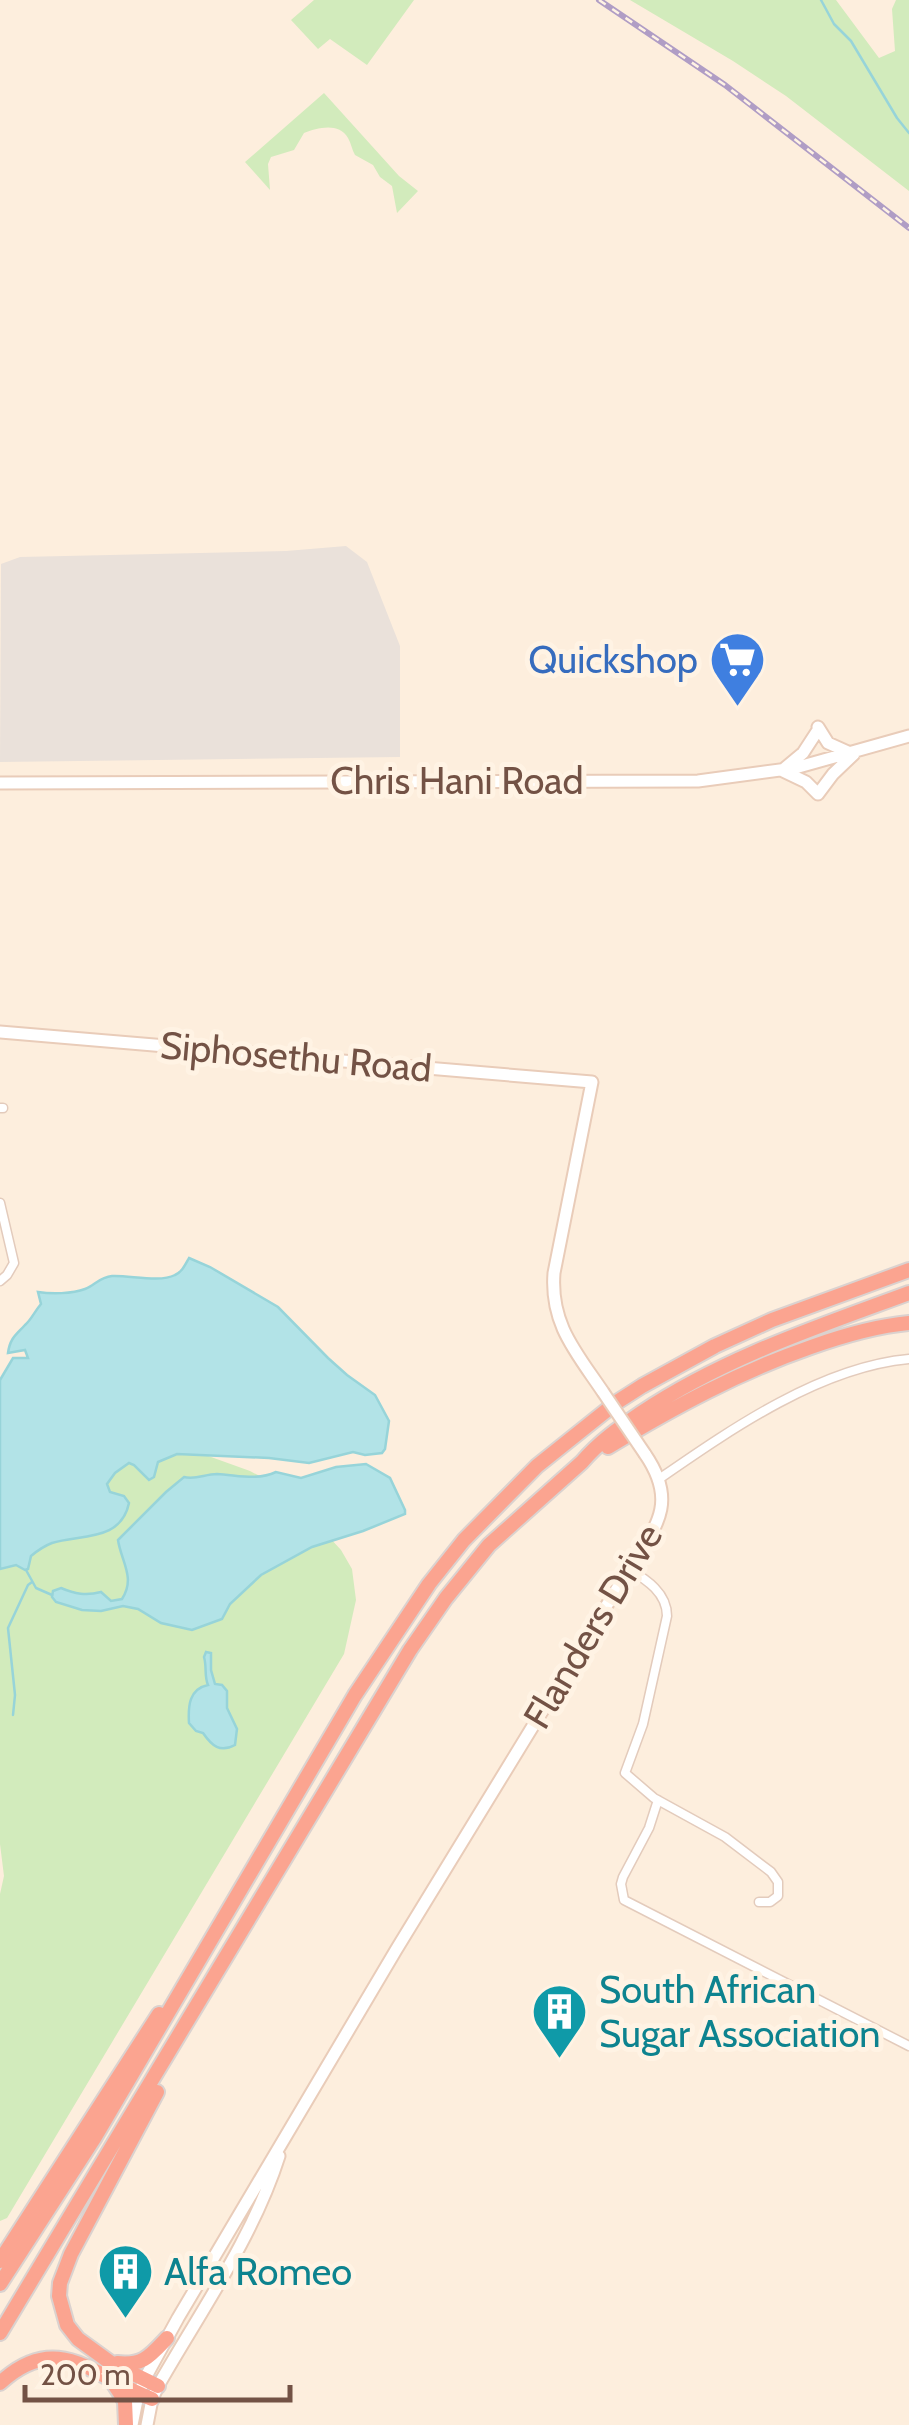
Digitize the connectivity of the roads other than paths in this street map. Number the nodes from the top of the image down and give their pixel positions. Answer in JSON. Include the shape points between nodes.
{"nodes":[{"id":1,"x":909,"y":736,"type":"edge"},
{"id":2,"x":857,"y":752,"type":"junction"},
{"id":3,"x":781,"y":770,"type":"junction"},
{"id":4,"x":0,"y":782,"type":"edge"},
{"id":5,"x":0,"y":1032,"type":"edge"},
{"id":6,"x":592,"y":1082,"type":"joint"},
{"id":7,"x":0,"y":1203,"type":"edge"},
{"id":8,"x":909,"y":1268,"type":"edge"},
{"id":9,"x":0,"y":1280,"type":"edge"},
{"id":10,"x":909,"y":1294,"type":"edge"},
{"id":11,"x":909,"y":1324,"type":"edge"},
{"id":12,"x":909,"y":1359,"type":"edge"},
{"id":13,"x":582,"y":1462,"type":"junction"},
{"id":14,"x":659,"y":1478,"type":"junction"},
{"id":15,"x":629,"y":1569,"type":"junction"},
{"id":16,"x":658,"y":1800,"type":"junction"},
{"id":17,"x":236,"y":1898,"type":"junction"},
{"id":18,"x":759,"y":1902,"type":"dead end"},
{"id":19,"x":226,"y":1958,"type":"junction"},
{"id":20,"x":909,"y":2046,"type":"edge"},
{"id":21,"x":285,"y":2139,"type":"junction"},
{"id":22,"x":0,"y":2261,"type":"edge"},
{"id":23,"x":0,"y":2284,"type":"edge"},
{"id":24,"x":0,"y":2333,"type":"edge"},
{"id":25,"x":167,"y":2338,"type":"junction"},
{"id":26,"x":111,"y":2363,"type":"junction"},
{"id":27,"x":112,"y":2380,"type":"junction"},
{"id":28,"x":0,"y":2382,"type":"edge"},
{"id":29,"x":148,"y":2390,"type":"junction"},
{"id":30,"x":129,"y":2425,"type":"edge"},
{"id":31,"x":148,"y":2425,"type":"edge"}],
"edges":[{"from":1,"to":2,"type":"street","name":"Chris Hani Road"},
{"from":2,"to":3,"type":"street","name":"Chris Hani Road"},
{"from":2,"to":3,"type":"street","via":[[818,794]]},
{"from":2,"to":3,"type":"street","via":[[833,747],[818,727],[804,753]]},
{"from":3,"to":4,"type":"street","name":"Chris Hani Road","via":[[698,781]]},
{"from":5,"to":6,"type":"street","name":"Siphosethu Road"},
{"from":6,"to":14,"type":"street","name":"Flanders Drive","bridge":true,"via":[[552,1290],[566,1338]]},
{"from":7,"to":9,"type":"street","via":[[14,1264]]},
{"from":8,"to":17,"type":"highway","via":[[715,1346],[642,1386],[537,1466],[429,1584]]},
{"from":10,"to":13,"type":"highway","via":[[697,1379],[612,1433]]},
{"from":11,"to":13,"type":"highway","via":[[828,1341],[747,1371]]},
{"from":12,"to":14,"type":"street","via":[[836,1377],[771,1407]]},
{"from":13,"to":19,"type":"highway","via":[[488,1545],[446,1598]]},
{"from":14,"to":15,"type":"street","name":"Flanders Drive","via":[[661,1515]]},
{"from":15,"to":16,"type":"street","via":[[667,1606],[643,1724],[625,1773]]},
{"from":15,"to":21,"type":"street","name":"Flanders Drive"},
{"from":16,"to":18,"type":"street","via":[[725,1837],[770,1872],[778,1896]]},
{"from":16,"to":20,"type":"street","via":[[624,1877],[624,1900]]},
{"from":17,"to":22,"type":"highway"},
{"from":17,"to":23,"type":"highway"},
{"from":19,"to":24,"type":"highway"},
{"from":19,"to":26,"type":"highway","via":[[60,2283],[70,2331]]},
{"from":21,"to":25,"type":"street","name":"Flanders Drive"},
{"from":21,"to":29,"type":"street","name":"Flanders Drive","via":[[242,2240]]},
{"from":25,"to":26,"type":"highway","via":[[145,2360]]},
{"from":25,"to":29,"type":"street","name":"Flanders Drive"},
{"from":26,"to":29,"type":"highway"},
{"from":27,"to":28,"type":"highway","via":[[78,2362],[40,2358]]},
{"from":27,"to":29,"type":"highway"},
{"from":27,"to":30,"type":"highway"},
{"from":29,"to":30,"type":"street","name":"Flanders Drive"},
{"from":29,"to":31,"type":"street","name":"Flanders Drive"}]}
